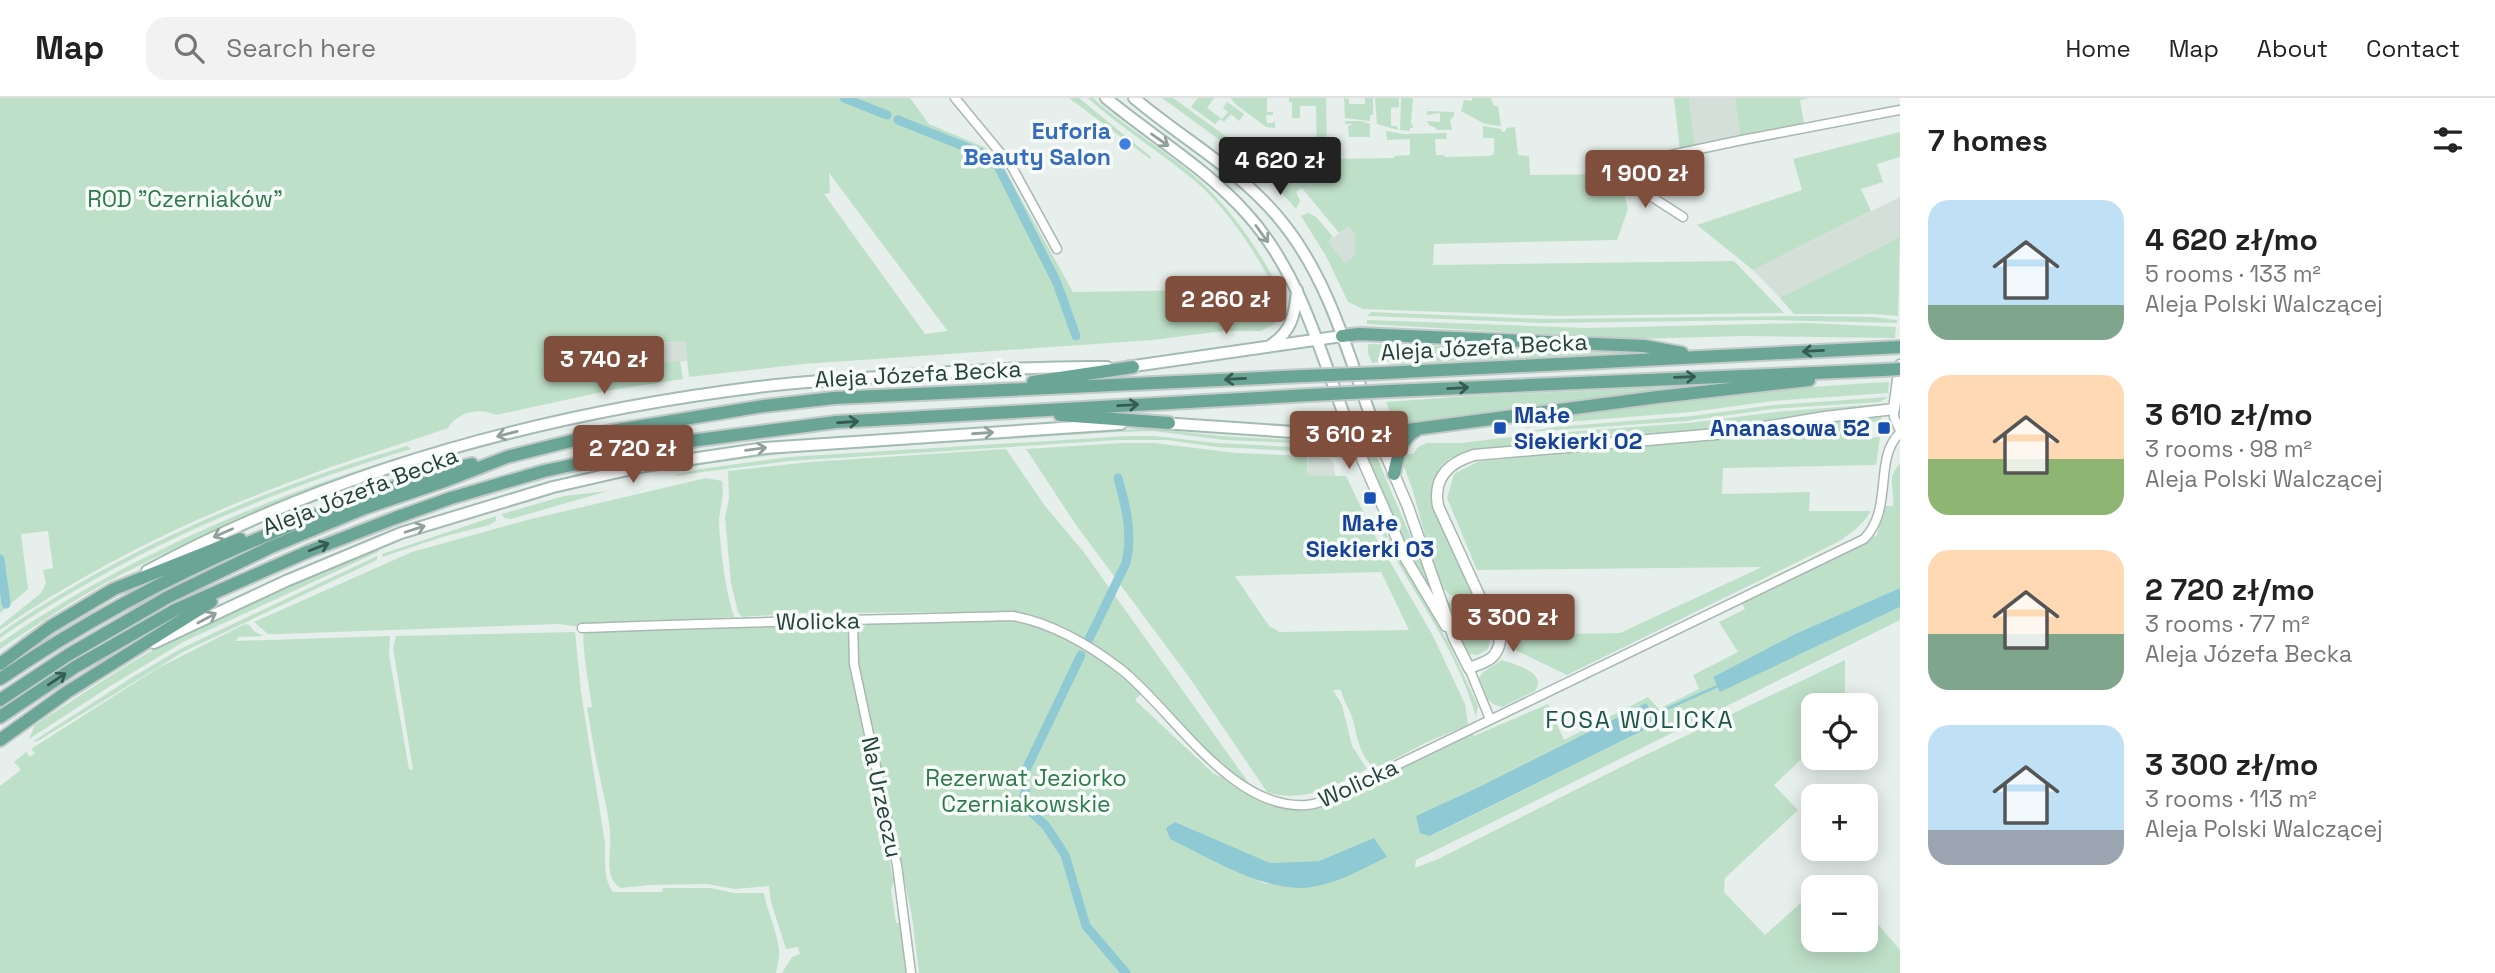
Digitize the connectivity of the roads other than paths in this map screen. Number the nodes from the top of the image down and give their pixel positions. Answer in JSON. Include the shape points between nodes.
{"nodes":[{"id":1,"x":955,"y":98,"type":"edge"},
{"id":2,"x":1106,"y":98,"type":"edge"},
{"id":3,"x":1134,"y":98,"type":"edge"},
{"id":4,"x":1900,"y":110,"type":"edge"},
{"id":5,"x":1683,"y":217,"type":"dead end"},
{"id":6,"x":1057,"y":249,"type":"dead end"},
{"id":7,"x":1297,"y":290,"type":"junction"},
{"id":8,"x":1342,"y":336,"type":"junction"},
{"id":9,"x":1316,"y":339,"type":"junction"},
{"id":10,"x":1269,"y":346,"type":"junction"},
{"id":11,"x":1900,"y":347,"type":"edge"},
{"id":12,"x":1703,"y":357,"type":"junction"},
{"id":13,"x":1133,"y":367,"type":"junction"},
{"id":14,"x":1900,"y":367,"type":"edge"},
{"id":15,"x":1836,"y":372,"type":"junction"},
{"id":16,"x":991,"y":389,"type":"junction"},
{"id":17,"x":1894,"y":409,"type":"junction"},
{"id":18,"x":1011,"y":412,"type":"junction"},
{"id":19,"x":1170,"y":423,"type":"junction"},
{"id":20,"x":1431,"y":426,"type":"junction"},
{"id":21,"x":1900,"y":432,"type":"edge"},
{"id":22,"x":1377,"y":434,"type":"junction"},
{"id":23,"x":1352,"y":436,"type":"junction"},
{"id":24,"x":507,"y":457,"type":"junction"},
{"id":25,"x":1394,"y":474,"type":"junction"},
{"id":26,"x":297,"y":522,"type":"junction"},
{"id":27,"x":257,"y":575,"type":"junction"},
{"id":28,"x":114,"y":589,"type":"junction"},
{"id":29,"x":853,"y":621,"type":"junction"},
{"id":30,"x":582,"y":628,"type":"dead end"},
{"id":31,"x":1454,"y":638,"type":"junction"},
{"id":32,"x":122,"y":657,"type":"junction"},
{"id":33,"x":0,"y":664,"type":"edge"},
{"id":34,"x":1469,"y":668,"type":"junction"},
{"id":35,"x":0,"y":678,"type":"edge"},
{"id":36,"x":0,"y":700,"type":"edge"},
{"id":37,"x":0,"y":718,"type":"edge"},
{"id":38,"x":1490,"y":719,"type":"junction"},
{"id":39,"x":0,"y":740,"type":"edge"},
{"id":40,"x":911,"y":973,"type":"edge"}],
"edges":[{"from":1,"to":6,"type":"street","via":[[1012,167]]},
{"from":2,"to":7,"type":"main road","one_way":true,"via":[[1190,161],[1241,208]]},
{"from":3,"to":8,"type":"main road","via":[[1226,168],[1277,216],[1303,252]]},
{"from":4,"to":5,"type":"street","via":[[1633,163],[1638,188]]},
{"from":7,"to":9,"type":"main road"},
{"from":7,"to":10,"type":"main road","via":[[1291,324]]},
{"from":8,"to":9,"type":"main road","name":"Aleja Józefa Becka"},
{"from":8,"to":12,"type":"main road","via":[[1644,346]]},
{"from":8,"to":22,"type":"main road"},
{"from":9,"to":10,"type":"main road","name":"Aleja Józefa Becka"},
{"from":9,"to":23,"type":"main road"},
{"from":10,"to":13,"type":"main road","name":"Aleja Józefa Becka"},
{"from":11,"to":12,"type":"main road","name":"Aleja Józefa Becka","one_way":true},
{"from":12,"to":16,"type":"main road","name":"Aleja Józefa Becka","one_way":true,"bridge":true},
{"from":13,"to":16,"type":"main road"},
{"from":13,"to":28,"type":"main road","name":"Aleja Józefa Becka","one_way":true,"via":[[1023,368],[759,387],[587,415],[478,441],[318,493],[191,547]]},
{"from":14,"to":15,"type":"main road","name":"Aleja Józefa Becka","bridge":true},
{"from":14,"to":17,"type":"street"},
{"from":18,"to":15,"type":"main road","name":"Aleja Józefa Becka","one_way":true,"bridge":true},
{"from":15,"to":20,"type":"main road","via":[[1789,383]]},
{"from":16,"to":24,"type":"main road","name":"Aleja Józefa Becka","via":[[764,406],[611,431]]},
{"from":17,"to":21,"type":"street"},
{"from":17,"to":34,"type":"street","via":[[1728,433],[1474,454],[1454,462],[1439,481],[1438,506],[1500,641],[1493,658]]},
{"from":18,"to":19,"type":"main road"},
{"from":27,"to":18,"type":"main road","name":"Aleja Józefa Becka","one_way":true,"via":[[318,547],[451,498],[618,454],[836,422]]},
{"from":19,"to":23,"type":"main road"},
{"from":32,"to":19,"type":"main road","one_way":true,"via":[[401,533],[553,486],[765,448]]},
{"from":20,"to":22,"type":"main road"},
{"from":20,"to":25,"type":"main road","via":[[1408,436]]},
{"from":21,"to":38,"type":"street","name":"Wolicka","via":[[1889,448],[1879,519],[1864,539]]},
{"from":22,"to":23,"type":"main road"},
{"from":22,"to":25,"type":"street"},
{"from":23,"to":31,"type":"street","via":[[1406,559]]},
{"from":24,"to":26,"type":"main road","via":[[441,471]]},
{"from":24,"to":36,"type":"main road","name":"Aleja Józefa Becka","via":[[271,547],[132,617]]},
{"from":25,"to":31,"type":"street"},
{"from":26,"to":28,"type":"main road"},
{"from":26,"to":35,"type":"main road","via":[[121,604]]},
{"from":27,"to":32,"type":"main road"},
{"from":37,"to":27,"type":"main road","name":"Aleja Józefa Becka","one_way":true,"via":[[139,630]]},
{"from":28,"to":33,"type":"main road","name":"Aleja Józefa Becka"},
{"from":29,"to":30,"type":"street","name":"Wolicka"},
{"from":29,"to":38,"type":"street","name":"Wolicka","via":[[1013,616],[1046,626],[1124,672],[1242,786],[1279,803],[1310,805],[1326,800]]},
{"from":29,"to":40,"type":"street","name":"Na Urzeczu","via":[[854,664],[897,865]]},
{"from":31,"to":34,"type":"street"},
{"from":32,"to":39,"type":"main road"},
{"from":34,"to":38,"type":"street"}]}
